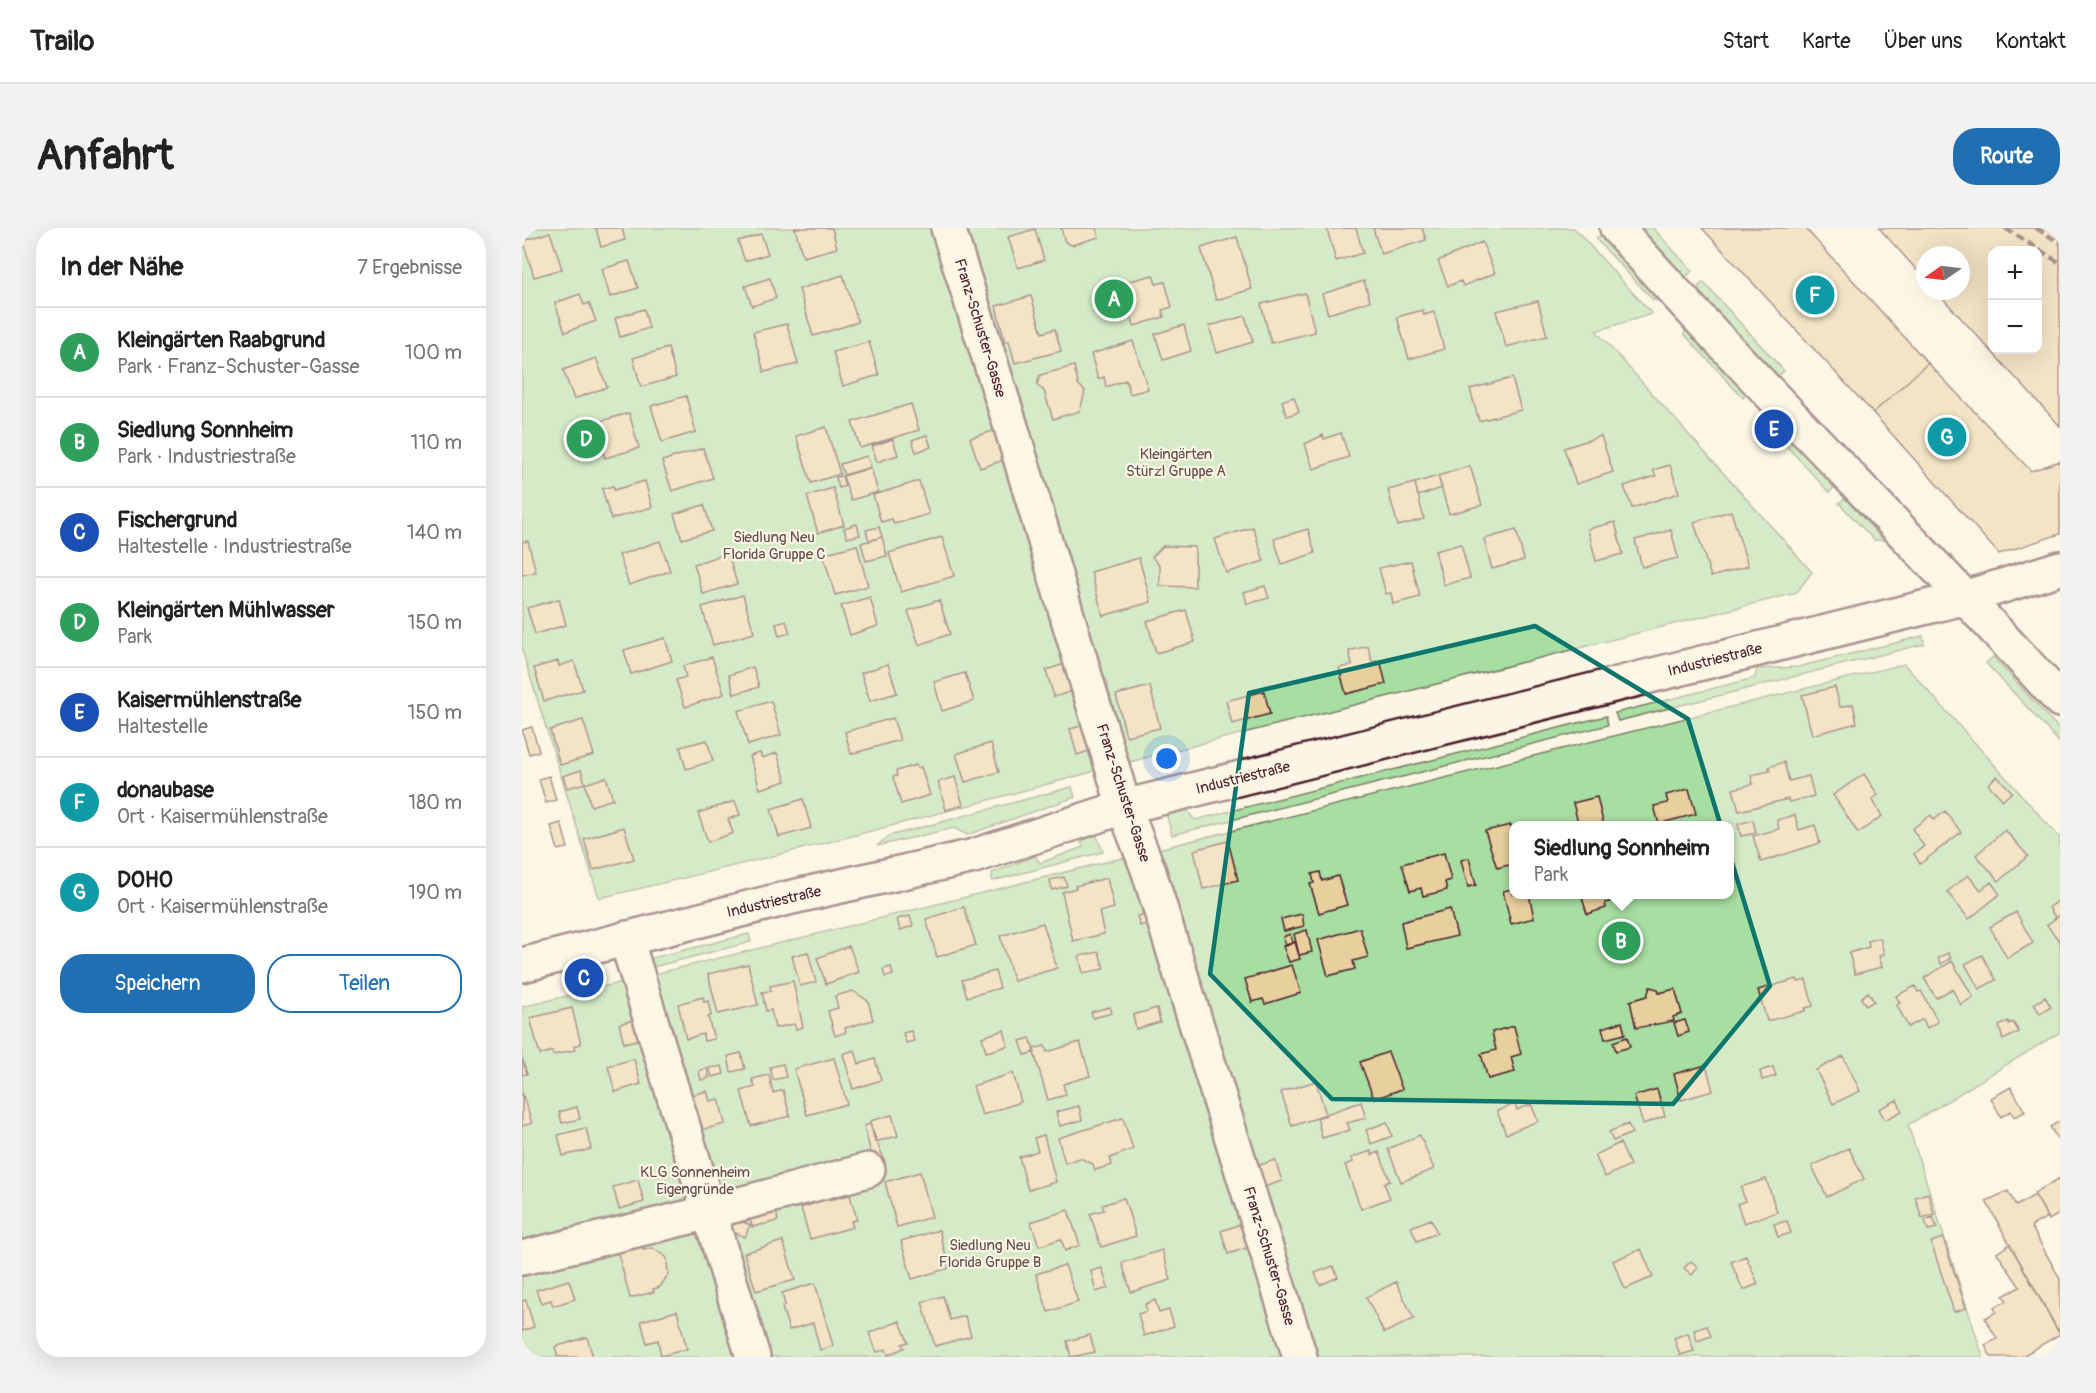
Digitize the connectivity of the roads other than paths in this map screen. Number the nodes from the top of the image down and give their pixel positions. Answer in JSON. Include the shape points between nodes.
{"nodes":[{"id":1,"x":948,"y":228,"type":"edge"},
{"id":2,"x":1617,"y":228,"type":"edge"},
{"id":3,"x":2060,"y":568,"type":"edge"},
{"id":4,"x":1967,"y":597,"type":"junction"},
{"id":5,"x":2060,"y":700,"type":"edge"},
{"id":6,"x":1124,"y":807,"type":"junction"},
{"id":7,"x":626,"y":938,"type":"junction"},
{"id":8,"x":522,"y":965,"type":"edge"},
{"id":9,"x":868,"y":1170,"type":"dead end"},
{"id":10,"x":710,"y":1212,"type":"junction"},
{"id":11,"x":522,"y":1258,"type":"edge"},
{"id":12,"x":753,"y":1357,"type":"edge"},
{"id":13,"x":1300,"y":1357,"type":"edge"}],
"edges":[{"from":1,"to":6,"type":"street","name":"Franz-Schuster-Gasse"},
{"from":2,"to":4,"type":"street","via":[[1691,311]]},
{"from":3,"to":4,"type":"street","name":"Industriestraße"},
{"from":4,"to":5,"type":"street"},
{"from":4,"to":6,"type":"street","name":"Industriestraße"},
{"from":6,"to":7,"type":"street","name":"Industriestraße","via":[[974,856]]},
{"from":6,"to":13,"type":"street","name":"Franz-Schuster-Gasse","via":[[1148,869]]},
{"from":7,"to":8,"type":"street","name":"Industriestraße"},
{"from":7,"to":10,"type":"street"},
{"from":9,"to":10,"type":"street"},
{"from":10,"to":11,"type":"street"},
{"from":10,"to":12,"type":"street"}]}
